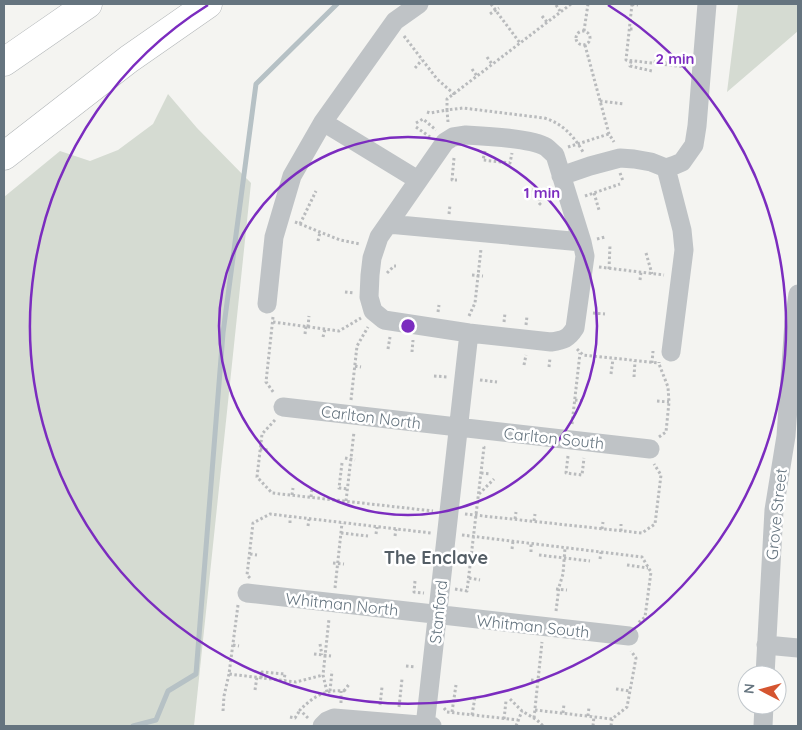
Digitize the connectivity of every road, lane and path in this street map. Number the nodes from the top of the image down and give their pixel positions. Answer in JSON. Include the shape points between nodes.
{"nodes":[{"id":1,"x":88,"y":4,"type":"edge"},
{"id":2,"x":208,"y":4,"type":"edge"},
{"id":3,"x":419,"y":4,"type":"edge"},
{"id":4,"x":491,"y":4,"type":"edge"},
{"id":5,"x":571,"y":4,"type":"edge"},
{"id":6,"x":588,"y":4,"type":"edge"},
{"id":7,"x":632,"y":4,"type":"edge"},
{"id":8,"x":708,"y":4,"type":"edge"},
{"id":9,"x":556,"y":5,"type":"edge"},
{"id":10,"x":638,"y":5,"type":"edge"},
{"id":11,"x":497,"y":9,"type":"junction"},
{"id":12,"x":560,"y":12,"type":"junction"},
{"id":13,"x":490,"y":14,"type":"dead end"},
{"id":14,"x":542,"y":16,"type":"dead end"},
{"id":15,"x":547,"y":22,"type":"junction"},
{"id":16,"x":630,"y":29,"type":"junction"},
{"id":17,"x":635,"y":29,"type":"dead end"},
{"id":18,"x":584,"y":31,"type":"junction"},
{"id":19,"x":400,"y":32,"type":"dead end"},
{"id":20,"x":520,"y":43,"type":"junction"},
{"id":21,"x":585,"y":45,"type":"junction"},
{"id":22,"x":656,"y":57,"type":"dead end"},
{"id":23,"x":487,"y":58,"type":"dead end"},
{"id":24,"x":666,"y":59,"type":"dead end"},
{"id":25,"x":422,"y":60,"type":"junction"},
{"id":26,"x":429,"y":61,"type":"dead end"},
{"id":27,"x":631,"y":61,"type":"junction"},
{"id":28,"x":4,"y":62,"type":"edge"},
{"id":29,"x":656,"y":63,"type":"junction"},
{"id":30,"x":425,"y":64,"type":"junction"},
{"id":31,"x":492,"y":64,"type":"junction"},
{"id":32,"x":666,"y":64,"type":"junction"},
{"id":33,"x":415,"y":68,"type":"dead end"},
{"id":34,"x":694,"y":68,"type":"dead end"},
{"id":35,"x":472,"y":69,"type":"dead end"},
{"id":36,"x":477,"y":76,"type":"junction"},
{"id":37,"x":454,"y":94,"type":"junction"},
{"id":38,"x":600,"y":101,"type":"junction"},
{"id":39,"x":624,"y":104,"type":"dead end"},
{"id":40,"x":427,"y":112,"type":"dead end"},
{"id":41,"x":323,"y":122,"type":"junction"},
{"id":42,"x":439,"y":132,"type":"dead end"},
{"id":43,"x":609,"y":134,"type":"junction"},
{"id":44,"x":433,"y":139,"type":"dead end"},
{"id":45,"x":615,"y":143,"type":"dead end"},
{"id":46,"x":498,"y":146,"type":"junction"},
{"id":47,"x":560,"y":150,"type":"dead end"},
{"id":48,"x":512,"y":151,"type":"junction"},
{"id":49,"x":519,"y":152,"type":"dead end"},
{"id":50,"x":4,"y":156,"type":"edge"},
{"id":51,"x":454,"y":156,"type":"dead end"},
{"id":52,"x":666,"y":168,"type":"junction"},
{"id":53,"x":418,"y":180,"type":"junction"},
{"id":54,"x":457,"y":180,"type":"dead end"},
{"id":55,"x":556,"y":181,"type":"junction"},
{"id":56,"x":620,"y":184,"type":"dead end"},
{"id":57,"x":532,"y":190,"type":"dead end"},
{"id":58,"x":316,"y":191,"type":"dead end"},
{"id":59,"x":540,"y":191,"type":"junction"},
{"id":60,"x":594,"y":193,"type":"junction"},
{"id":61,"x":580,"y":198,"type":"dead end"},
{"id":62,"x":539,"y":203,"type":"dead end"},
{"id":63,"x":599,"y":210,"type":"dead end"},
{"id":64,"x":293,"y":222,"type":"dead end"},
{"id":65,"x":300,"y":224,"type":"junction"},
{"id":66,"x":388,"y":224,"type":"junction"},
{"id":67,"x":320,"y":232,"type":"junction"},
{"id":68,"x":318,"y":241,"type":"dead end"},
{"id":69,"x":590,"y":242,"type":"junction"},
{"id":70,"x":482,"y":243,"type":"dead end"},
{"id":71,"x":610,"y":245,"type":"dead end"},
{"id":72,"x":363,"y":248,"type":"dead end"},
{"id":73,"x":646,"y":253,"type":"dead end"},
{"id":74,"x":596,"y":267,"type":"dead end"},
{"id":75,"x":384,"y":268,"type":"dead end"},
{"id":76,"x":609,"y":269,"type":"junction"},
{"id":77,"x":641,"y":272,"type":"junction"},
{"id":78,"x":652,"y":274,"type":"junction"},
{"id":79,"x":472,"y":275,"type":"dead end"},
{"id":80,"x":478,"y":276,"type":"junction"},
{"id":81,"x":483,"y":276,"type":"dead end"},
{"id":82,"x":670,"y":276,"type":"dead end"},
{"id":83,"x":383,"y":277,"type":"dead end"},
{"id":84,"x":640,"y":280,"type":"dead end"},
{"id":85,"x":798,"y":294,"type":"edge"},
{"id":86,"x":270,"y":309,"type":"joint"},
{"id":87,"x":360,"y":313,"type":"dead end"},
{"id":88,"x":605,"y":314,"type":"dead end"},
{"id":89,"x":590,"y":315,"type":"dead end"},
{"id":90,"x":309,"y":316,"type":"dead end"},
{"id":91,"x":273,"y":322,"type":"junction"},
{"id":92,"x":370,"y":326,"type":"dead end"},
{"id":93,"x":307,"y":327,"type":"junction"},
{"id":94,"x":468,"y":327,"type":"junction"},
{"id":95,"x":325,"y":329,"type":"junction"},
{"id":96,"x":305,"y":334,"type":"dead end"},
{"id":97,"x":398,"y":336,"type":"dead end"},
{"id":98,"x":323,"y":337,"type":"dead end"},
{"id":99,"x":421,"y":338,"type":"dead end"},
{"id":100,"x":578,"y":343,"type":"dead end"},
{"id":101,"x":388,"y":349,"type":"dead end"},
{"id":102,"x":412,"y":352,"type":"dead end"},
{"id":103,"x":580,"y":352,"type":"junction"},
{"id":104,"x":663,"y":357,"type":"junction"},
{"id":105,"x":613,"y":358,"type":"junction"},
{"id":106,"x":635,"y":361,"type":"junction"},
{"id":107,"x":355,"y":366,"type":"junction"},
{"id":108,"x":361,"y":367,"type":"dead end"},
{"id":109,"x":347,"y":374,"type":"dead end"},
{"id":110,"x":612,"y":374,"type":"dead end"},
{"id":111,"x":354,"y":375,"type":"junction"},
{"id":112,"x":434,"y":376,"type":"dead end"},
{"id":113,"x":634,"y":377,"type":"dead end"},
{"id":114,"x":454,"y":378,"type":"dead end"},
{"id":115,"x":354,"y":380,"type":"junction"},
{"id":116,"x":358,"y":380,"type":"dead end"},
{"id":117,"x":476,"y":380,"type":"dead end"},
{"id":118,"x":497,"y":382,"type":"dead end"},
{"id":119,"x":570,"y":392,"type":"dead end"},
{"id":120,"x":576,"y":392,"type":"junction"},
{"id":121,"x":575,"y":400,"type":"junction"},
{"id":122,"x":657,"y":400,"type":"dead end"},
{"id":123,"x":585,"y":401,"type":"dead end"},
{"id":124,"x":669,"y":402,"type":"junction"},
{"id":125,"x":570,"y":405,"type":"dead end"},
{"id":126,"x":574,"y":405,"type":"junction"},
{"id":127,"x":280,"y":408,"type":"junction"},
{"id":128,"x":350,"y":408,"type":"dead end"},
{"id":129,"x":572,"y":425,"type":"dead end"},
{"id":130,"x":355,"y":426,"type":"dead end"},
{"id":131,"x":458,"y":427,"type":"junction"},
{"id":132,"x":792,"y":437,"type":"edge"},
{"id":133,"x":477,"y":446,"type":"dead end"},
{"id":134,"x":260,"y":449,"type":"junction"},
{"id":135,"x":569,"y":449,"type":"dead end"},
{"id":136,"x":268,"y":450,"type":"dead end"},
{"id":137,"x":652,"y":450,"type":"junction"},
{"id":138,"x":585,"y":452,"type":"dead end"},
{"id":139,"x":345,"y":458,"type":"dead end"},
{"id":140,"x":353,"y":459,"type":"junction"},
{"id":141,"x":342,"y":463,"type":"dead end"},
{"id":142,"x":481,"y":473,"type":"junction"},
{"id":143,"x":492,"y":474,"type":"dead end"},
{"id":144,"x":494,"y":479,"type":"dead end"},
{"id":145,"x":293,"y":488,"type":"dead end"},
{"id":146,"x":312,"y":489,"type":"dead end"},
{"id":147,"x":348,"y":489,"type":"junction"},
{"id":148,"x":479,"y":494,"type":"junction"},
{"id":149,"x":292,"y":495,"type":"junction"},
{"id":150,"x":311,"y":497,"type":"junction"},
{"id":151,"x":346,"y":501,"type":"junction"},
{"id":152,"x":439,"y":511,"type":"dead end"},
{"id":153,"x":516,"y":512,"type":"dead end"},
{"id":154,"x":459,"y":513,"type":"dead end"},
{"id":155,"x":534,"y":514,"type":"dead end"},
{"id":156,"x":476,"y":515,"type":"junction"},
{"id":157,"x":290,"y":517,"type":"junction"},
{"id":158,"x":309,"y":519,"type":"junction"},
{"id":159,"x":515,"y":519,"type":"junction"},
{"id":160,"x":534,"y":522,"type":"junction"},
{"id":161,"x":603,"y":522,"type":"dead end"},
{"id":162,"x":342,"y":523,"type":"junction"},
{"id":163,"x":290,"y":524,"type":"dead end"},
{"id":164,"x":621,"y":524,"type":"dead end"},
{"id":165,"x":308,"y":526,"type":"dead end"},
{"id":166,"x":377,"y":527,"type":"junction"},
{"id":167,"x":396,"y":529,"type":"junction"},
{"id":168,"x":602,"y":529,"type":"junction"},
{"id":169,"x":621,"y":531,"type":"junction"},
{"id":170,"x":341,"y":533,"type":"junction"},
{"id":171,"x":436,"y":533,"type":"dead end"},
{"id":172,"x":376,"y":534,"type":"dead end"},
{"id":173,"x":457,"y":534,"type":"dead end"},
{"id":174,"x":368,"y":536,"type":"dead end"},
{"id":175,"x":395,"y":536,"type":"dead end"},
{"id":176,"x":474,"y":536,"type":"junction"},
{"id":177,"x":513,"y":541,"type":"junction"},
{"id":178,"x":531,"y":544,"type":"junction"},
{"id":179,"x":565,"y":548,"type":"junction"},
{"id":180,"x":512,"y":549,"type":"dead end"},
{"id":181,"x":531,"y":552,"type":"dead end"},
{"id":182,"x":601,"y":552,"type":"junction"},
{"id":183,"x":250,"y":554,"type":"junction"},
{"id":184,"x":257,"y":554,"type":"dead end"},
{"id":185,"x":619,"y":554,"type":"junction"},
{"id":186,"x":540,"y":555,"type":"dead end"},
{"id":187,"x":564,"y":558,"type":"junction"},
{"id":188,"x":600,"y":559,"type":"dead end"},
{"id":189,"x":590,"y":561,"type":"dead end"},
{"id":190,"x":618,"y":561,"type":"dead end"},
{"id":191,"x":333,"y":563,"type":"dead end"},
{"id":192,"x":338,"y":564,"type":"junction"},
{"id":193,"x":344,"y":564,"type":"dead end"},
{"id":194,"x":626,"y":565,"type":"dead end"},
{"id":195,"x":648,"y":568,"type":"junction"},
{"id":196,"x":469,"y":578,"type":"junction"},
{"id":197,"x":480,"y":580,"type":"dead end"},
{"id":198,"x":415,"y":581,"type":"dead end"},
{"id":199,"x":452,"y":589,"type":"dead end"},
{"id":200,"x":557,"y":589,"type":"junction"},
{"id":201,"x":567,"y":590,"type":"dead end"},
{"id":202,"x":245,"y":592,"type":"junction"},
{"id":203,"x":429,"y":594,"type":"dead end"},
{"id":204,"x":334,"y":596,"type":"dead end"},
{"id":205,"x":330,"y":613,"type":"dead end"},
{"id":206,"x":556,"y":614,"type":"dead end"},
{"id":207,"x":437,"y":615,"type":"junction"},
{"id":208,"x":235,"y":632,"type":"junction"},
{"id":209,"x":240,"y":632,"type":"dead end"},
{"id":210,"x":538,"y":638,"type":"dead end"},
{"id":211,"x":630,"y":638,"type":"junction"},
{"id":212,"x":323,"y":642,"type":"junction"},
{"id":213,"x":233,"y":645,"type":"junction"},
{"id":214,"x":766,"y":645,"type":"junction"},
{"id":215,"x":239,"y":646,"type":"dead end"},
{"id":216,"x":798,"y":648,"type":"edge"},
{"id":217,"x":314,"y":654,"type":"dead end"},
{"id":218,"x":323,"y":655,"type":"junction"},
{"id":219,"x":331,"y":656,"type":"dead end"},
{"id":220,"x":765,"y":665,"type":"edge"},
{"id":221,"x":332,"y":671,"type":"dead end"},
{"id":222,"x":273,"y":673,"type":"junction"},
{"id":223,"x":229,"y":674,"type":"junction"},
{"id":224,"x":322,"y":675,"type":"junction"},
{"id":225,"x":626,"y":676,"type":"dead end"},
{"id":226,"x":256,"y":677,"type":"junction"},
{"id":227,"x":632,"y":677,"type":"junction"},
{"id":228,"x":261,"y":678,"type":"junction"},
{"id":229,"x":272,"y":679,"type":"junction"},
{"id":230,"x":402,"y":679,"type":"dead end"},
{"id":231,"x":540,"y":679,"type":"junction"},
{"id":232,"x":284,"y":680,"type":"junction"},
{"id":233,"x":530,"y":680,"type":"dead end"},
{"id":234,"x":350,"y":683,"type":"dead end"},
{"id":235,"x":456,"y":685,"type":"dead end"},
{"id":236,"x":382,"y":687,"type":"dead end"},
{"id":237,"x":616,"y":689,"type":"dead end"},
{"id":238,"x":255,"y":690,"type":"dead end"},
{"id":239,"x":344,"y":691,"type":"junction"},
{"id":240,"x":630,"y":691,"type":"junction"},
{"id":241,"x":328,"y":692,"type":"junction"},
{"id":242,"x":475,"y":697,"type":"dead end"},
{"id":243,"x":564,"y":704,"type":"dead end"},
{"id":244,"x":380,"y":705,"type":"dead end"},
{"id":245,"x":341,"y":706,"type":"dead end"},
{"id":246,"x":442,"y":706,"type":"dead end"},
{"id":247,"x":405,"y":707,"type":"dead end"},
{"id":248,"x":589,"y":707,"type":"dead end"},
{"id":249,"x":300,"y":710,"type":"junction"},
{"id":250,"x":535,"y":710,"type":"junction"},
{"id":251,"x":223,"y":711,"type":"dead end"},
{"id":252,"x":522,"y":711,"type":"junction"},
{"id":253,"x":452,"y":712,"type":"junction"},
{"id":254,"x":564,"y":713,"type":"junction"},
{"id":255,"x":472,"y":715,"type":"junction"},
{"id":256,"x":588,"y":716,"type":"junction"},
{"id":257,"x":594,"y":716,"type":"junction"},
{"id":258,"x":290,"y":718,"type":"dead end"},
{"id":259,"x":534,"y":718,"type":"junction"},
{"id":260,"x":612,"y":718,"type":"junction"},
{"id":261,"x":504,"y":719,"type":"junction"},
{"id":262,"x":518,"y":720,"type":"junction"},
{"id":263,"x":317,"y":724,"type":"edge"},
{"id":264,"x":429,"y":726,"type":"edge"},
{"id":265,"x":516,"y":726,"type":"edge"},
{"id":266,"x":543,"y":726,"type":"edge"},
{"id":267,"x":593,"y":726,"type":"edge"},
{"id":268,"x":611,"y":726,"type":"edge"}],
"edges":[{"from":1,"to":28,"type":"highway"},
{"from":2,"to":50,"type":"highway","via":[[129,58]]},
{"from":3,"to":41,"type":"street","via":[[395,21]]},
{"from":4,"to":11,"type":"path"},
{"from":5,"to":12,"type":"path"},
{"from":6,"to":18,"type":"path"},
{"from":7,"to":10,"type":"path"},
{"from":7,"to":16,"type":"path"},
{"from":8,"to":52,"type":"street","via":[[694,145],[682,162]]},
{"from":9,"to":12,"type":"path"},
{"from":11,"to":13,"type":"path"},
{"from":11,"to":20,"type":"path"},
{"from":12,"to":15,"type":"path"},
{"from":14,"to":15,"type":"path"},
{"from":15,"to":20,"type":"path"},
{"from":16,"to":17,"type":"path"},
{"from":16,"to":27,"type":"path","via":[[626,60]]},
{"from":18,"to":21,"type":"path","via":[[591,38]]},
{"from":18,"to":21,"type":"path","via":[[579,32],[576,39]]},
{"from":19,"to":25,"type":"path"},
{"from":20,"to":31,"type":"path"},
{"from":21,"to":38,"type":"path"},
{"from":22,"to":29,"type":"path"},
{"from":23,"to":31,"type":"path"},
{"from":24,"to":32,"type":"path"},
{"from":25,"to":30,"type":"path"},
{"from":25,"to":33,"type":"path"},
{"from":26,"to":30,"type":"path"},
{"from":27,"to":29,"type":"path"},
{"from":27,"to":29,"type":"path","via":[[630,66],[654,70]]},
{"from":29,"to":32,"type":"path"},
{"from":30,"to":37,"type":"path"},
{"from":31,"to":36,"type":"path"},
{"from":32,"to":34,"type":"path"},
{"from":35,"to":36,"type":"path"},
{"from":36,"to":37,"type":"path"},
{"from":37,"to":40,"type":"path","via":[[448,99],[447,110]]},
{"from":38,"to":39,"type":"path"},
{"from":38,"to":43,"type":"path"},
{"from":41,"to":53,"type":"street"},
{"from":41,"to":86,"type":"street","via":[[292,176],[274,237]]},
{"from":42,"to":44,"type":"path","via":[[423,119],[416,125]]},
{"from":43,"to":45,"type":"path"},
{"from":43,"to":47,"type":"path"},
{"from":46,"to":48,"type":"path"},
{"from":46,"to":48,"type":"path","via":[[485,148],[484,160],[510,163]]},
{"from":46,"to":53,"type":"street","via":[[466,135],[449,139]]},
{"from":46,"to":55,"type":"street","via":[[535,143],[545,146],[555,155]]},
{"from":48,"to":49,"type":"path"},
{"from":51,"to":54,"type":"path","via":[[452,180]]},
{"from":52,"to":55,"type":"street","via":[[651,162],[620,158],[590,166]]},
{"from":52,"to":104,"type":"street","via":[[684,250]]},
{"from":53,"to":66,"type":"street"},
{"from":55,"to":59,"type":"path"},
{"from":55,"to":69,"type":"street"},
{"from":56,"to":60,"type":"path"},
{"from":57,"to":59,"type":"path"},
{"from":58,"to":65,"type":"path"},
{"from":59,"to":62,"type":"path"},
{"from":60,"to":61,"type":"path"},
{"from":60,"to":63,"type":"path"},
{"from":64,"to":65,"type":"path"},
{"from":65,"to":67,"type":"path"},
{"from":66,"to":69,"type":"street"},
{"from":66,"to":94,"type":"street","via":[[379,237],[372,258],[369,298],[373,311],[384,320]]},
{"from":67,"to":68,"type":"path"},
{"from":67,"to":72,"type":"path","via":[[364,244]]},
{"from":69,"to":94,"type":"street","via":[[585,256],[575,328],[563,340],[551,342]]},
{"from":70,"to":80,"type":"path"},
{"from":71,"to":76,"type":"path"},
{"from":73,"to":78,"type":"path"},
{"from":74,"to":76,"type":"path"},
{"from":75,"to":83,"type":"path"},
{"from":76,"to":77,"type":"path"},
{"from":77,"to":78,"type":"path"},
{"from":77,"to":84,"type":"path"},
{"from":78,"to":82,"type":"path"},
{"from":79,"to":80,"type":"path"},
{"from":80,"to":81,"type":"path"},
{"from":80,"to":94,"type":"path"},
{"from":85,"to":132,"type":"street","name":"Grove Street","via":[[794,322]]},
{"from":86,"to":91,"type":"path"},
{"from":87,"to":95,"type":"path","via":[[363,318],[339,330]]},
{"from":88,"to":89,"type":"path"},
{"from":90,"to":93,"type":"path"},
{"from":91,"to":93,"type":"path"},
{"from":91,"to":127,"type":"path","via":[[266,382]]},
{"from":92,"to":107,"type":"path","via":[[357,346]]},
{"from":93,"to":95,"type":"path"},
{"from":93,"to":96,"type":"path"},
{"from":94,"to":131,"type":"street","name":"Stanford"},
{"from":95,"to":98,"type":"path"},
{"from":97,"to":101,"type":"path","via":[[388,335]]},
{"from":99,"to":102,"type":"path","via":[[413,338]]},
{"from":100,"to":103,"type":"path","via":[[574,347]]},
{"from":103,"to":105,"type":"path"},
{"from":103,"to":120,"type":"path"},
{"from":104,"to":106,"type":"path"},
{"from":104,"to":124,"type":"path"},
{"from":105,"to":106,"type":"path"},
{"from":105,"to":110,"type":"path"},
{"from":106,"to":113,"type":"path"},
{"from":107,"to":108,"type":"path"},
{"from":107,"to":111,"type":"path"},
{"from":109,"to":111,"type":"path"},
{"from":111,"to":115,"type":"path"},
{"from":112,"to":114,"type":"path"},
{"from":115,"to":116,"type":"path"},
{"from":115,"to":128,"type":"path"},
{"from":117,"to":118,"type":"path"},
{"from":119,"to":120,"type":"path"},
{"from":120,"to":121,"type":"path"},
{"from":121,"to":123,"type":"path"},
{"from":121,"to":126,"type":"path"},
{"from":122,"to":124,"type":"path"},
{"from":124,"to":137,"type":"path","via":[[666,432]]},
{"from":125,"to":126,"type":"path"},
{"from":126,"to":129,"type":"path"},
{"from":127,"to":131,"type":"street","name":"Carlton North"},
{"from":127,"to":134,"type":"path","via":[[262,434]]},
{"from":130,"to":140,"type":"path"},
{"from":131,"to":137,"type":"street","name":"Carlton South"},
{"from":131,"to":207,"type":"street","name":"Stanford"},
{"from":132,"to":214,"type":"street","name":"Grove Street","via":[[774,510]]},
{"from":133,"to":142,"type":"path","via":[[484,447]]},
{"from":134,"to":136,"type":"path"},
{"from":134,"to":149,"type":"path","via":[[257,477],[272,493]]},
{"from":135,"to":138,"type":"path","via":[[566,473],[582,475]]},
{"from":137,"to":169,"type":"path","via":[[660,475],[655,524],[642,533]]},
{"from":139,"to":140,"type":"path"},
{"from":140,"to":147,"type":"path"},
{"from":141,"to":147,"type":"path","via":[[339,488]]},
{"from":142,"to":143,"type":"path"},
{"from":142,"to":148,"type":"path"},
{"from":144,"to":148,"type":"path"},
{"from":145,"to":149,"type":"path"},
{"from":146,"to":150,"type":"path"},
{"from":147,"to":151,"type":"path"},
{"from":148,"to":156,"type":"path"},
{"from":149,"to":150,"type":"path"},
{"from":150,"to":151,"type":"path"},
{"from":151,"to":152,"type":"path"},
{"from":153,"to":159,"type":"path"},
{"from":154,"to":156,"type":"path"},
{"from":155,"to":160,"type":"path"},
{"from":156,"to":159,"type":"path"},
{"from":156,"to":176,"type":"path"},
{"from":157,"to":158,"type":"path"},
{"from":157,"to":163,"type":"path"},
{"from":157,"to":183,"type":"path","via":[[270,514],[253,523]]},
{"from":158,"to":162,"type":"path"},
{"from":158,"to":165,"type":"path"},
{"from":159,"to":160,"type":"path"},
{"from":160,"to":168,"type":"path"},
{"from":161,"to":168,"type":"path"},
{"from":162,"to":166,"type":"path"},
{"from":162,"to":170,"type":"path"},
{"from":164,"to":169,"type":"path"},
{"from":166,"to":167,"type":"path"},
{"from":166,"to":172,"type":"path"},
{"from":167,"to":171,"type":"path"},
{"from":167,"to":175,"type":"path"},
{"from":168,"to":169,"type":"path"},
{"from":170,"to":174,"type":"path"},
{"from":170,"to":192,"type":"path"},
{"from":173,"to":176,"type":"path"},
{"from":176,"to":177,"type":"path"},
{"from":176,"to":196,"type":"path"},
{"from":177,"to":178,"type":"path"},
{"from":177,"to":180,"type":"path"},
{"from":178,"to":179,"type":"path"},
{"from":178,"to":181,"type":"path"},
{"from":179,"to":182,"type":"path"},
{"from":179,"to":187,"type":"path"},
{"from":182,"to":185,"type":"path"},
{"from":182,"to":188,"type":"path"},
{"from":183,"to":184,"type":"path"},
{"from":183,"to":202,"type":"path"},
{"from":185,"to":190,"type":"path"},
{"from":185,"to":195,"type":"path","via":[[642,557]]},
{"from":186,"to":187,"type":"path"},
{"from":187,"to":189,"type":"path"},
{"from":187,"to":200,"type":"path"},
{"from":191,"to":192,"type":"path"},
{"from":192,"to":193,"type":"path"},
{"from":192,"to":204,"type":"path"},
{"from":194,"to":195,"type":"path"},
{"from":195,"to":211,"type":"path","via":[[651,572],[645,617]]},
{"from":196,"to":197,"type":"path"},
{"from":196,"to":199,"type":"path","via":[[467,591]]},
{"from":198,"to":203,"type":"path","via":[[414,592]]},
{"from":200,"to":201,"type":"path"},
{"from":200,"to":206,"type":"path"},
{"from":202,"to":207,"type":"street","name":"Whitman North"},
{"from":202,"to":208,"type":"path"},
{"from":205,"to":212,"type":"path"},
{"from":207,"to":211,"type":"street","name":"Whitman South"},
{"from":207,"to":264,"type":"street","name":"Stanford"},
{"from":208,"to":209,"type":"path"},
{"from":208,"to":213,"type":"path"},
{"from":210,"to":231,"type":"path","via":[[543,639]]},
{"from":211,"to":227,"type":"path","via":[[636,658]]},
{"from":212,"to":218,"type":"path"},
{"from":212,"to":218,"type":"path"},
{"from":213,"to":215,"type":"path"},
{"from":213,"to":223,"type":"path"},
{"from":214,"to":216,"type":"street"},
{"from":214,"to":220,"type":"street","name":"Grove Street"},
{"from":217,"to":218,"type":"path"},
{"from":218,"to":219,"type":"path"},
{"from":218,"to":224,"type":"path"},
{"from":221,"to":241,"type":"path"},
{"from":222,"to":228,"type":"path","via":[[262,672]]},
{"from":222,"to":229,"type":"path"},
{"from":222,"to":232,"type":"path","via":[[285,674]]},
{"from":223,"to":226,"type":"path"},
{"from":223,"to":251,"type":"path"},
{"from":224,"to":232,"type":"path","via":[[296,682]]},
{"from":224,"to":241,"type":"path"},
{"from":225,"to":227,"type":"path"},
{"from":226,"to":228,"type":"path"},
{"from":226,"to":238,"type":"path"},
{"from":227,"to":240,"type":"path"},
{"from":228,"to":229,"type":"path"},
{"from":229,"to":232,"type":"path"},
{"from":230,"to":247,"type":"path","via":[[399,707]]},
{"from":231,"to":233,"type":"path"},
{"from":231,"to":250,"type":"path"},
{"from":234,"to":239,"type":"path"},
{"from":235,"to":253,"type":"path"},
{"from":236,"to":244,"type":"path"},
{"from":237,"to":240,"type":"path"},
{"from":239,"to":241,"type":"path"},
{"from":239,"to":245,"type":"path"},
{"from":240,"to":260,"type":"path","via":[[625,709]]},
{"from":241,"to":249,"type":"path"},
{"from":242,"to":255,"type":"path"},
{"from":243,"to":254,"type":"path"},
{"from":246,"to":253,"type":"path","via":[[447,712]]},
{"from":248,"to":256,"type":"path"},
{"from":249,"to":258,"type":"path","via":[[295,718]]},
{"from":249,"to":263,"type":"path"},
{"from":250,"to":254,"type":"path"},
{"from":250,"to":259,"type":"path"},
{"from":252,"to":259,"type":"path"},
{"from":252,"to":261,"type":"path","via":[[508,700]]},
{"from":252,"to":262,"type":"path"},
{"from":253,"to":255,"type":"path"},
{"from":254,"to":256,"type":"path"},
{"from":255,"to":261,"type":"path"},
{"from":256,"to":257,"type":"path"},
{"from":257,"to":260,"type":"path"},
{"from":257,"to":267,"type":"path"},
{"from":259,"to":266,"type":"path"},
{"from":260,"to":268,"type":"path"},
{"from":261,"to":262,"type":"path"},
{"from":262,"to":265,"type":"path"},
{"from":263,"to":264,"type":"street","name":"Stanford","via":[[334,718]]}]}
